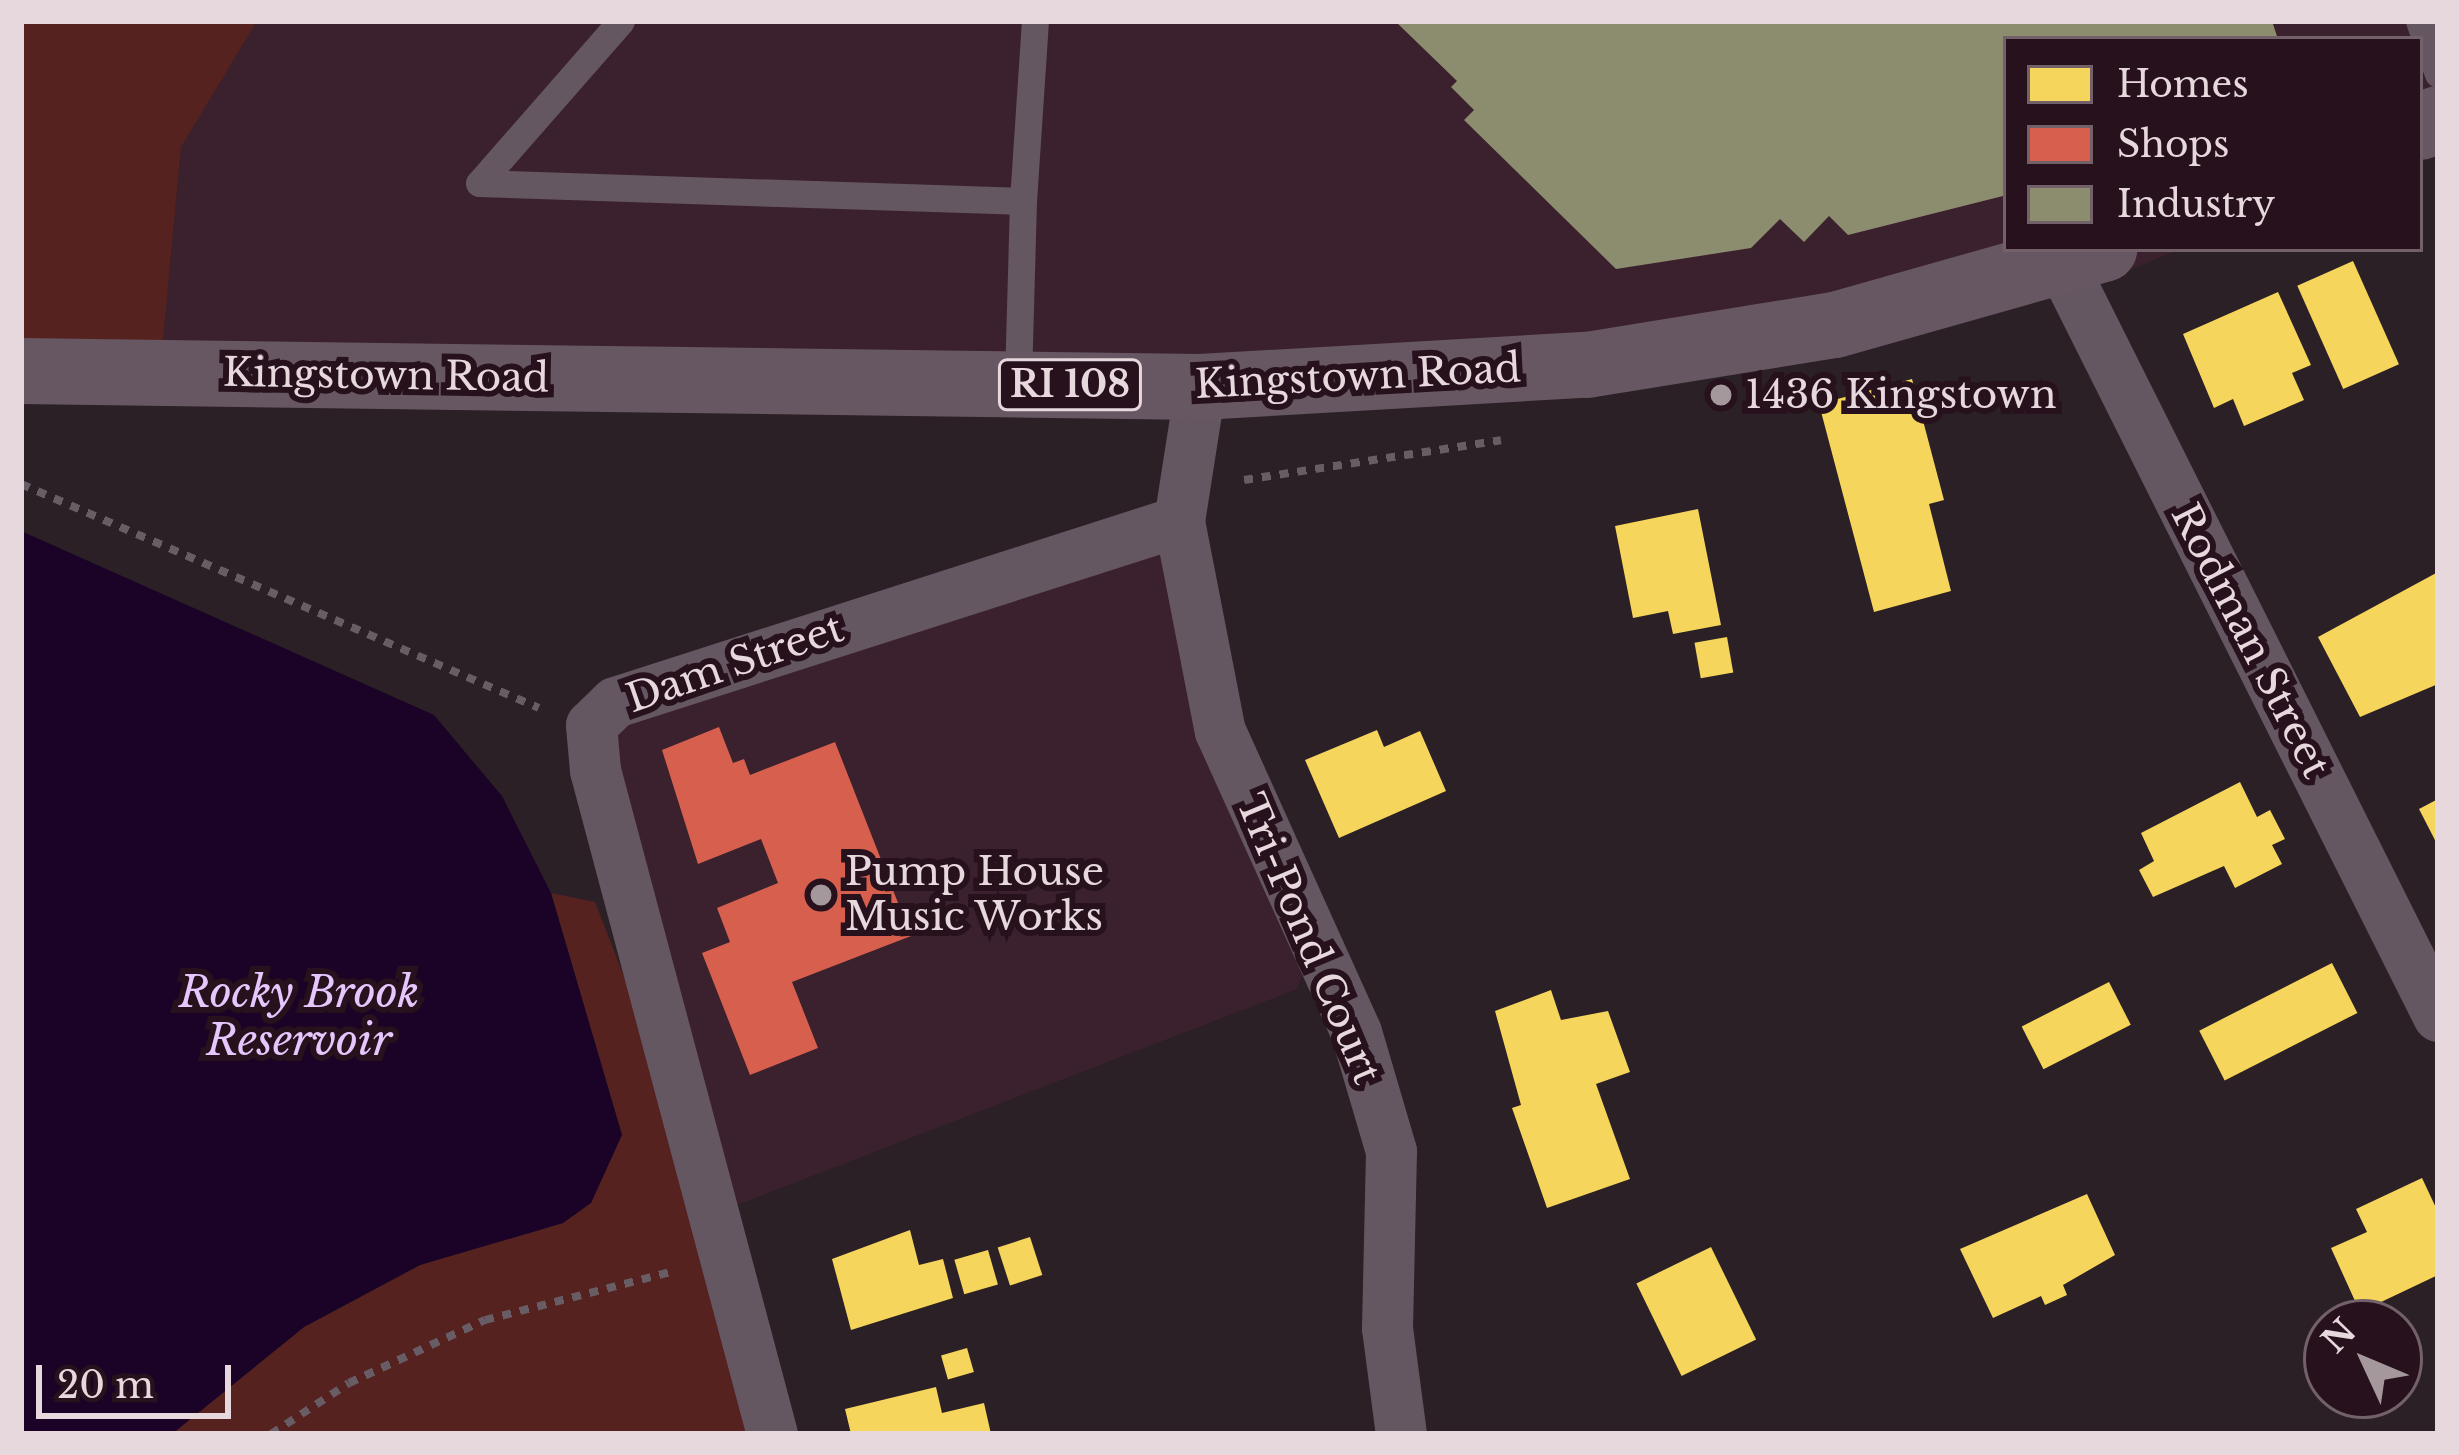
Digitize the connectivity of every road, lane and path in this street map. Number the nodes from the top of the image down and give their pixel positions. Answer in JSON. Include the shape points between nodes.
{"nodes":[{"id":1,"x":621,"y":21,"type":"edge"},
{"id":2,"x":1035,"y":21,"type":"edge"},
{"id":3,"x":2419,"y":21,"type":"edge"},
{"id":4,"x":2438,"y":74,"type":"edge"},
{"id":5,"x":1023,"y":201,"type":"junction"},
{"id":6,"x":2083,"y":257,"type":"edge"},
{"id":7,"x":21,"y":371,"type":"edge"},
{"id":8,"x":1018,"y":385,"type":"junction"},
{"id":9,"x":1200,"y":387,"type":"junction"},
{"id":10,"x":21,"y":484,"type":"edge"},
{"id":11,"x":1178,"y":521,"type":"junction"},
{"id":12,"x":591,"y":725,"type":"junction"},
{"id":13,"x":2438,"y":1016,"type":"edge"},
{"id":14,"x":724,"y":1258,"type":"junction"},
{"id":15,"x":271,"y":1434,"type":"edge"},
{"id":16,"x":772,"y":1434,"type":"edge"},
{"id":17,"x":1401,"y":1434,"type":"edge"}],
"edges":[{"from":1,"to":5,"type":"lane","via":[[479,183]]},
{"from":2,"to":5,"type":"lane"},
{"from":3,"to":4,"type":"lane"},
{"from":5,"to":8,"type":"lane"},
{"from":6,"to":9,"type":"main road","name":"Kingstown Road","number":"RI 108","via":[[1834,325],[1587,365]]},
{"from":6,"to":13,"type":"street","name":"Rodman Street"},
{"from":7,"to":8,"type":"main road","name":"Kingstown Road","number":"RI 108"},
{"from":8,"to":9,"type":"main road","name":"Kingstown Road","number":"RI 108"},
{"from":9,"to":11,"type":"street"},
{"from":10,"to":12,"type":"path","via":[[479,688]]},
{"from":11,"to":12,"type":"street","name":"Dam Street","via":[[615,702]]},
{"from":11,"to":17,"type":"street","name":"Tri-Pond Court","via":[[1220,731],[1356,1032],[1391,1151],[1387,1328]]},
{"from":12,"to":14,"type":"street","name":"Dam Street","via":[[595,770]]},
{"from":14,"to":15,"type":"path","via":[[485,1320],[349,1383]]},
{"from":14,"to":16,"type":"street","name":"Dam Street"}]}
